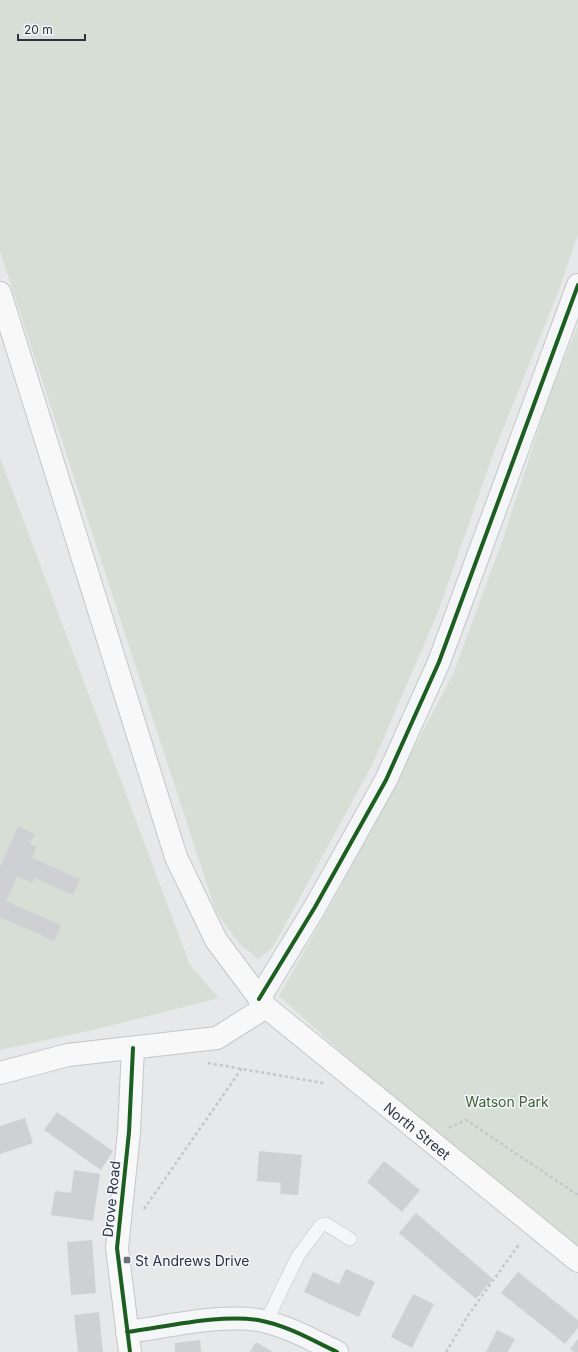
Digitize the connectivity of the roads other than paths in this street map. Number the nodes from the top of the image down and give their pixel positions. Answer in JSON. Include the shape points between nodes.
{"nodes":[{"id":1,"x":578,"y":285,"type":"edge"},
{"id":2,"x":0,"y":293,"type":"edge"},
{"id":3,"x":262,"y":1003,"type":"junction"},
{"id":4,"x":133,"y":1048,"type":"junction"},
{"id":5,"x":0,"y":1073,"type":"edge"},
{"id":6,"x":350,"y":1239,"type":"dead end"},
{"id":7,"x":578,"y":1261,"type":"edge"},
{"id":8,"x":266,"y":1322,"type":"junction"},
{"id":9,"x":128,"y":1342,"type":"edge"},
{"id":10,"x":337,"y":1352,"type":"edge"}],
"edges":[{"from":1,"to":3,"type":"street","via":[[439,662],[386,780]]},
{"from":2,"to":3,"type":"main road","name":"North Street","via":[[176,856],[216,940]]},
{"from":3,"to":4,"type":"main road","via":[[217,1038]]},
{"from":3,"to":7,"type":"main road","name":"North Street"},
{"from":4,"to":5,"type":"main road","via":[[68,1055]]},
{"from":4,"to":9,"type":"main road","name":"Drove Road","via":[[129,1132],[118,1248]]},
{"from":6,"to":8,"type":"lane","via":[[326,1224],[321,1225],[298,1256]]},
{"from":8,"to":9,"type":"street","via":[[244,1318],[217,1320]]},
{"from":8,"to":10,"type":"street","via":[[283,1326]]}]}
